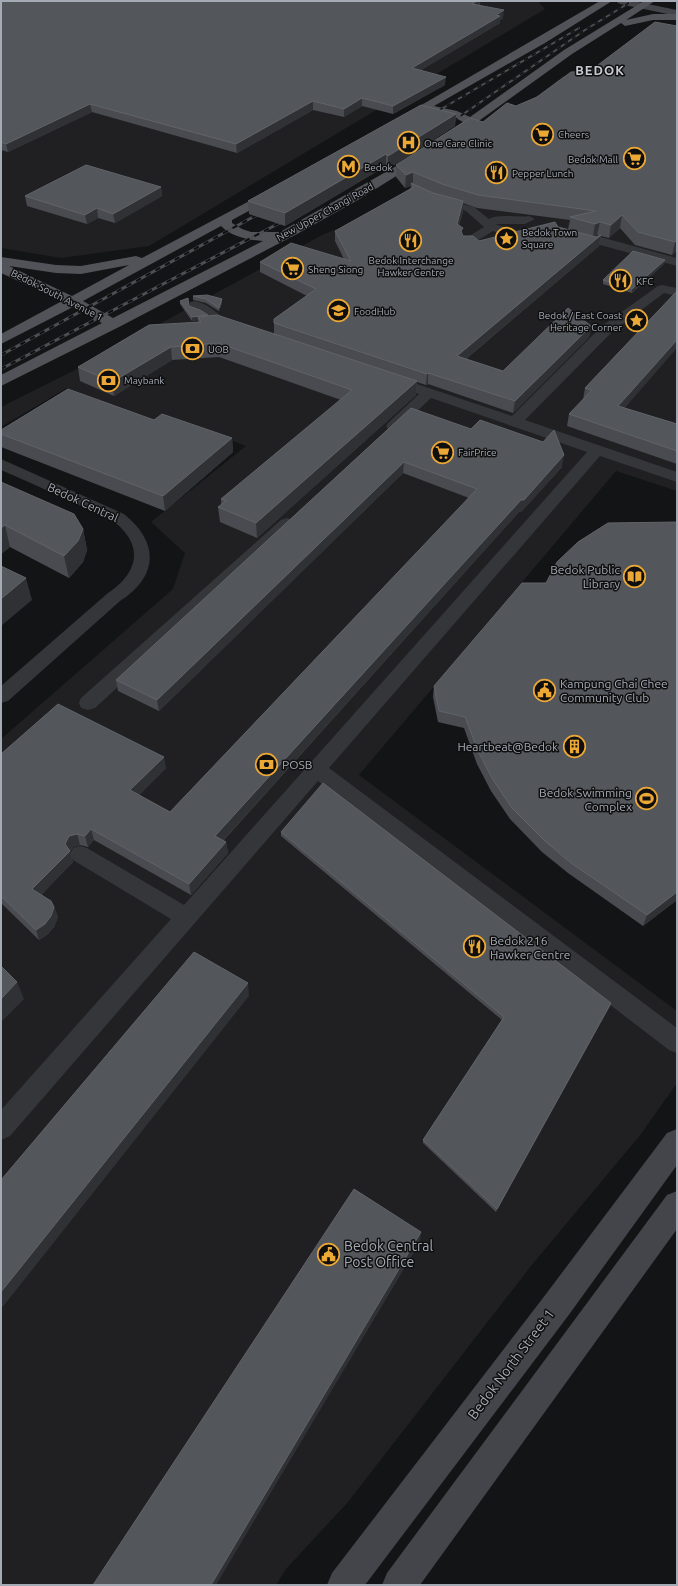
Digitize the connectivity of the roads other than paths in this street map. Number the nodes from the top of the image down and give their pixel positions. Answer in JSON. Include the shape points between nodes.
{"nodes":[{"id":1,"x":607,"y":1,"type":"edge"},
{"id":2,"x":620,"y":1,"type":"edge"},
{"id":3,"x":659,"y":1,"type":"edge"},
{"id":4,"x":646,"y":3,"type":"edge"},
{"id":5,"x":677,"y":5,"type":"edge"},
{"id":6,"x":581,"y":6,"type":"dead end"},
{"id":7,"x":677,"y":13,"type":"edge"},
{"id":8,"x":677,"y":17,"type":"edge"},
{"id":9,"x":579,"y":18,"type":"junction"},
{"id":10,"x":600,"y":32,"type":"junction"},
{"id":11,"x":420,"y":110,"type":"junction"},
{"id":12,"x":470,"y":123,"type":"junction"},
{"id":13,"x":391,"y":126,"type":"edge"},
{"id":14,"x":440,"y":143,"type":"edge"},
{"id":15,"x":428,"y":151,"type":"edge"},
{"id":16,"x":286,"y":185,"type":"edge"},
{"id":17,"x":425,"y":196,"type":"edge"},
{"id":18,"x":226,"y":218,"type":"junction"},
{"id":19,"x":488,"y":224,"type":"junction"},
{"id":20,"x":283,"y":236,"type":"junction"},
{"id":21,"x":582,"y":238,"type":"edge"},
{"id":22,"x":467,"y":243,"type":"edge"},
{"id":23,"x":172,"y":248,"type":"junction"},
{"id":24,"x":1,"y":261,"type":"edge"},
{"id":25,"x":677,"y":262,"type":"edge"},
{"id":26,"x":1,"y":267,"type":"edge"},
{"id":27,"x":677,"y":292,"type":"edge"},
{"id":28,"x":74,"y":302,"type":"junction"},
{"id":29,"x":196,"y":306,"type":"dead end"},
{"id":30,"x":223,"y":323,"type":"junction"},
{"id":31,"x":114,"y":324,"type":"junction"},
{"id":32,"x":203,"y":325,"type":"edge"},
{"id":33,"x":252,"y":333,"type":"edge"},
{"id":34,"x":1,"y":340,"type":"edge"},
{"id":35,"x":378,"y":376,"type":"edge"},
{"id":36,"x":1,"y":381,"type":"edge"},
{"id":37,"x":430,"y":393,"type":"junction"},
{"id":38,"x":515,"y":422,"type":"junction"},
{"id":39,"x":380,"y":438,"type":"edge"},
{"id":40,"x":597,"y":450,"type":"junction"},
{"id":41,"x":1,"y":464,"type":"edge"},
{"id":42,"x":1,"y":473,"type":"edge"},
{"id":43,"x":677,"y":477,"type":"edge"},
{"id":44,"x":299,"y":512,"type":"edge"},
{"id":45,"x":114,"y":597,"type":"junction"},
{"id":46,"x":1,"y":696,"type":"edge"},
{"id":47,"x":88,"y":703,"type":"dead end"},
{"id":48,"x":316,"y":769,"type":"junction"},
{"id":49,"x":80,"y":854,"type":"dead end"},
{"id":50,"x":186,"y":917,"type":"junction"},
{"id":51,"x":677,"y":1042,"type":"edge"},
{"id":52,"x":1,"y":1128,"type":"edge"},
{"id":53,"x":677,"y":1142,"type":"edge"},
{"id":54,"x":677,"y":1205,"type":"edge"},
{"id":55,"x":344,"y":1585,"type":"edge"},
{"id":56,"x":399,"y":1585,"type":"edge"}],
"edges":[{"from":1,"to":9,"type":"main road"},
{"from":2,"to":4,"type":"street"},
{"from":3,"to":5,"type":"street"},
{"from":4,"to":7,"type":"street"},
{"from":4,"to":10,"type":"main road"},
{"from":6,"to":9,"type":"main road"},
{"from":8,"to":10,"type":"main road","via":[[640,19]]},
{"from":9,"to":11,"type":"main road"},
{"from":10,"to":12,"type":"main road"},
{"from":11,"to":12,"type":"main road","via":[[451,112]]},
{"from":11,"to":13,"type":"main road"},
{"from":12,"to":14,"type":"main road"},
{"from":15,"to":20,"type":"main road","name":"New Upper Changi Road","via":[[354,197]]},
{"from":16,"to":18,"type":"main road"},
{"from":17,"to":19,"type":"street","via":[[470,209]]},
{"from":18,"to":20,"type":"main road","via":[[226,224],[239,233],[264,238]]},
{"from":18,"to":23,"type":"main road"},
{"from":19,"to":19,"type":"street","via":[[527,220],[516,239]]},
{"from":19,"to":22,"type":"street"},
{"from":20,"to":31,"type":"main road","name":"New Upper Changi Road"},
{"from":21,"to":25,"type":"street"},
{"from":23,"to":24,"type":"main road","via":[[137,260],[81,270]]},
{"from":23,"to":28,"type":"main road"},
{"from":26,"to":28,"type":"main road","name":"Bedok South Avenue 1"},
{"from":27,"to":38,"type":"street","via":[[662,289],[607,329]]},
{"from":28,"to":31,"type":"main road","name":"Bedok South Avenue 1"},
{"from":28,"to":34,"type":"main road"},
{"from":29,"to":30,"type":"street","via":[[206,309]]},
{"from":30,"to":32,"type":"street"},
{"from":30,"to":33,"type":"street"},
{"from":31,"to":36,"type":"main road","name":"New Upper Changi Road"},
{"from":35,"to":37,"type":"street"},
{"from":37,"to":38,"type":"street"},
{"from":37,"to":39,"type":"street"},
{"from":38,"to":40,"type":"street"},
{"from":40,"to":43,"type":"street"},
{"from":40,"to":48,"type":"street"},
{"from":41,"to":45,"type":"street","name":"Bedok Central","via":[[113,514],[133,529],[142,549],[141,564],[127,589]]},
{"from":42,"to":45,"type":"street","name":"Bedok Central","via":[[78,504],[113,520],[126,530],[134,541],[136,559],[131,573]]},
{"from":44,"to":47,"type":"street"},
{"from":45,"to":46,"type":"street","name":"Bedok Central"},
{"from":48,"to":50,"type":"street"},
{"from":48,"to":51,"type":"street"},
{"from":49,"to":50,"type":"street"},
{"from":50,"to":52,"type":"street"},
{"from":53,"to":55,"type":"street","name":"Bedok North Street 1"},
{"from":54,"to":56,"type":"street"}]}
